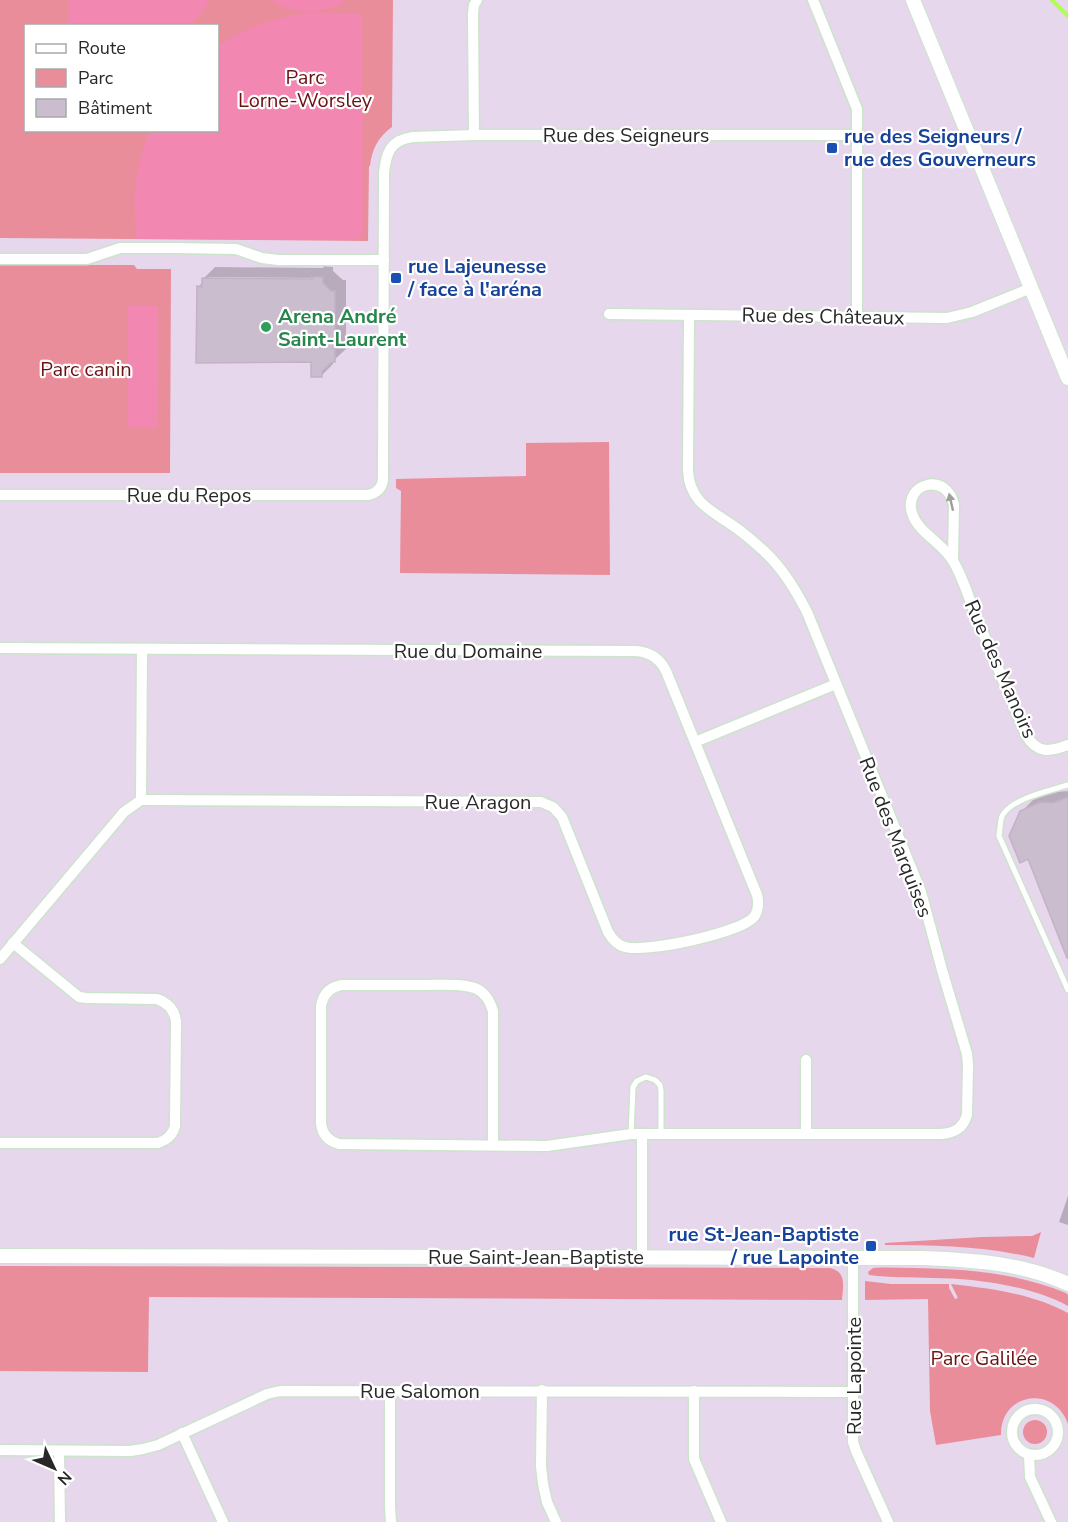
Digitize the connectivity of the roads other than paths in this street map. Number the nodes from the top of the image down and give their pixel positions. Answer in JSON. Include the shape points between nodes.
{"nodes":[{"id":1,"x":477,"y":0,"type":"edge"},
{"id":2,"x":813,"y":0,"type":"edge"},
{"id":3,"x":913,"y":0,"type":"edge"},
{"id":4,"x":474,"y":135,"type":"junction"},
{"id":5,"x":857,"y":135,"type":"junction"},
{"id":6,"x":0,"y":259,"type":"edge"},
{"id":7,"x":384,"y":260,"type":"junction"},
{"id":8,"x":1031,"y":288,"type":"junction"},
{"id":9,"x":609,"y":314,"type":"dead end"},
{"id":10,"x":689,"y":315,"type":"junction"},
{"id":11,"x":856,"y":316,"type":"junction"},
{"id":12,"x":1068,"y":378,"type":"edge"},
{"id":13,"x":0,"y":495,"type":"edge"},
{"id":14,"x":953,"y":560,"type":"junction"},
{"id":15,"x":0,"y":648,"type":"edge"},
{"id":16,"x":142,"y":650,"type":"junction"},
{"id":17,"x":836,"y":684,"type":"junction"},
{"id":18,"x":695,"y":742,"type":"junction"},
{"id":19,"x":1068,"y":745,"type":"edge"},
{"id":20,"x":1068,"y":785,"type":"edge"},
{"id":21,"x":141,"y":800,"type":"junction"},
{"id":22,"x":756,"y":914,"type":"joint"},
{"id":23,"x":13,"y":943,"type":"junction"},
{"id":24,"x":0,"y":958,"type":"edge"},
{"id":25,"x":1068,"y":990,"type":"edge"},
{"id":26,"x":806,"y":1060,"type":"dead end"},
{"id":27,"x":637,"y":1134,"type":"junction"},
{"id":28,"x":661,"y":1134,"type":"junction"},
{"id":29,"x":806,"y":1134,"type":"junction"},
{"id":30,"x":0,"y":1143,"type":"edge"},
{"id":31,"x":493,"y":1145,"type":"junction"},
{"id":32,"x":0,"y":1256,"type":"edge"},
{"id":33,"x":642,"y":1257,"type":"junction"},
{"id":34,"x":853,"y":1258,"type":"junction"},
{"id":35,"x":1068,"y":1284,"type":"edge"},
{"id":36,"x":542,"y":1390,"type":"junction"},
{"id":37,"x":390,"y":1391,"type":"junction"},
{"id":38,"x":694,"y":1391,"type":"junction"},
{"id":39,"x":852,"y":1392,"type":"junction"},
{"id":40,"x":182,"y":1433,"type":"junction"},
{"id":41,"x":0,"y":1450,"type":"edge"},
{"id":42,"x":59,"y":1451,"type":"junction"},
{"id":43,"x":1029,"y":1455,"type":"junction"},
{"id":44,"x":60,"y":1522,"type":"edge"},
{"id":45,"x":223,"y":1522,"type":"edge"},
{"id":46,"x":391,"y":1522,"type":"edge"},
{"id":47,"x":556,"y":1522,"type":"edge"},
{"id":48,"x":721,"y":1522,"type":"edge"},
{"id":49,"x":888,"y":1522,"type":"edge"},
{"id":50,"x":1051,"y":1522,"type":"edge"}],
"edges":[{"from":1,"to":4,"type":"street","via":[[473,14]]},
{"from":2,"to":5,"type":"street","via":[[856,105]]},
{"from":3,"to":8,"type":"street"},
{"from":4,"to":5,"type":"street","name":"Rue des Seigneurs"},
{"from":4,"to":7,"type":"street","name":"Rue des Seigneurs","via":[[413,136],[396,143],[388,154],[384,173]]},
{"from":5,"to":11,"type":"street"},
{"from":6,"to":7,"type":"street","via":[[87,259],[120,248],[174,248],[236,249],[278,260]]},
{"from":7,"to":13,"type":"street","name":"Rue du Repos","via":[[383,480],[377,491],[368,495]]},
{"from":8,"to":11,"type":"street","name":"Rue des Châteaux","via":[[956,316]]},
{"from":8,"to":12,"type":"street"},
{"from":9,"to":10,"type":"street","name":"Rue des Châteaux"},
{"from":10,"to":11,"type":"street","name":"Rue des Châteaux"},
{"from":10,"to":17,"type":"street","name":"Rue des Marquises","via":[[690,487],[703,505],[751,539],[786,575],[807,612]]},
{"from":14,"to":14,"type":"street","name":"Rue des Manoirs","one_way":true,"via":[[952,497],[941,486],[927,484],[914,494],[912,513]]},
{"from":14,"to":19,"type":"street","name":"Rue des Manoirs","via":[[1028,738],[1045,750]]},
{"from":15,"to":16,"type":"street","name":"Rue du Domaine"},
{"from":16,"to":18,"type":"street","name":"Rue du Domaine","via":[[641,651],[654,656],[664,667]]},
{"from":16,"to":21,"type":"street"},
{"from":17,"to":18,"type":"street"},
{"from":17,"to":29,"type":"street","name":"Rue des Marquises","via":[[921,892],[967,1054],[968,1111],[962,1125],[949,1133]]},
{"from":18,"to":22,"type":"street","name":"Rue du Domaine","via":[[758,895]]},
{"from":20,"to":25,"type":"lane","via":[[1009,808],[1002,817],[999,836]]},
{"from":21,"to":22,"type":"street","name":"Rue Aragon","via":[[541,802],[562,817],[608,932],[623,946],[661,946],[694,940],[744,923]]},
{"from":21,"to":23,"type":"street","via":[[124,812]]},
{"from":23,"to":24,"type":"street"},
{"from":23,"to":30,"type":"street","via":[[79,997],[157,999],[171,1007],[176,1022],[175,1126],[168,1138],[158,1143]]},
{"from":26,"to":29,"type":"street"},
{"from":27,"to":28,"type":"street","name":"Rue des Marquises"},
{"from":27,"to":28,"type":"lane","via":[[633,1087],[646,1077],[656,1080],[661,1088]]},
{"from":27,"to":31,"type":"street","name":"Rue des Marquises","via":[[551,1145]]},
{"from":27,"to":33,"type":"street"},
{"from":28,"to":29,"type":"street","name":"Rue des Marquises"},
{"from":31,"to":31,"type":"street","name":"Rue des Marquises","via":[[343,1144],[329,1139],[321,1123],[321,1006],[328,991],[342,985],[458,986],[473,988],[484,995],[492,1011]]},
{"from":32,"to":33,"type":"street","name":"Rue Saint-Jean-Baptiste"},
{"from":33,"to":34,"type":"street","name":"Rue Saint-Jean-Baptiste"},
{"from":34,"to":35,"type":"street","name":"Rue Saint-Jean-Baptiste","via":[[986,1262]]},
{"from":34,"to":39,"type":"street","name":"Rue Lapointe"},
{"from":36,"to":37,"type":"street","name":"Rue Salomon"},
{"from":36,"to":38,"type":"street","name":"Rue Salomon"},
{"from":36,"to":47,"type":"street","via":[[542,1475]]},
{"from":37,"to":40,"type":"street","name":"Rue Salomon","via":[[275,1391]]},
{"from":37,"to":46,"type":"street"},
{"from":38,"to":39,"type":"street","name":"Rue Salomon"},
{"from":38,"to":48,"type":"street","via":[[694,1459]]},
{"from":39,"to":49,"type":"street","name":"Rue Lapointe","via":[[854,1446]]},
{"from":40,"to":42,"type":"street","name":"Rue Salomon","via":[[130,1451]]},
{"from":40,"to":45,"type":"street"},
{"from":41,"to":42,"type":"street","name":"Rue Salomon"},
{"from":42,"to":44,"type":"street"},
{"from":43,"to":43,"type":"street","via":[[1045,1453],[1058,1437],[1054,1418],[1041,1409],[1020,1413],[1012,1425],[1016,1447]]},
{"from":43,"to":50,"type":"street","via":[[1030,1477]]}]}
